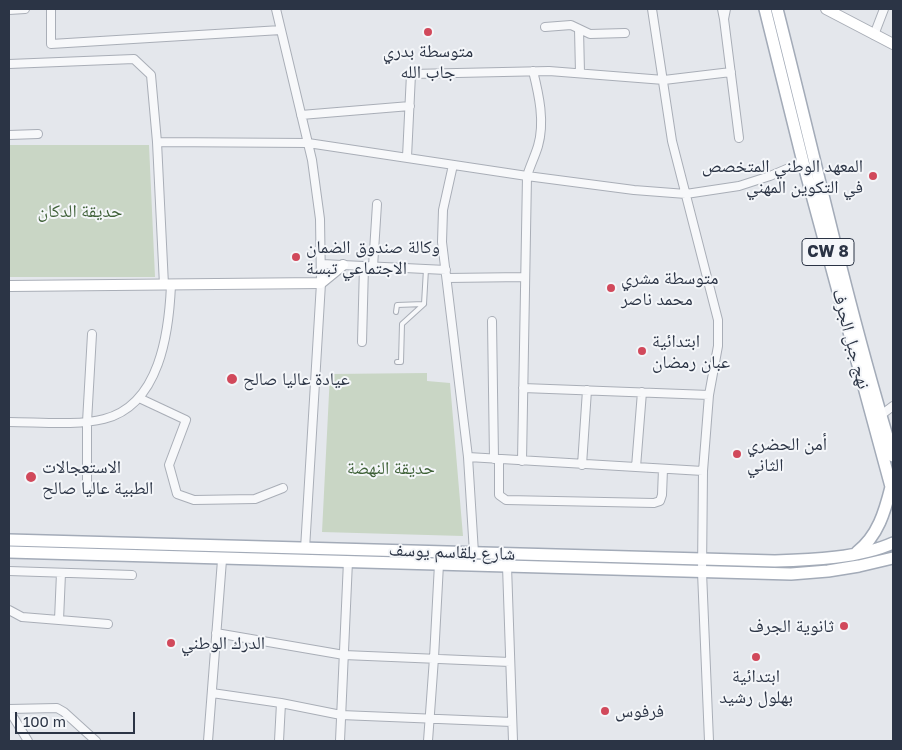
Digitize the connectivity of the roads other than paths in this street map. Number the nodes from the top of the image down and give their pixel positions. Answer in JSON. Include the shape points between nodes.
{"nodes":[{"id":1,"x":26,"y":9,"type":"edge"},
{"id":2,"x":51,"y":9,"type":"edge"},
{"id":3,"x":276,"y":9,"type":"edge"},
{"id":4,"x":652,"y":9,"type":"edge"},
{"id":5,"x":724,"y":9,"type":"edge"},
{"id":6,"x":765,"y":9,"type":"edge"},
{"id":7,"x":826,"y":9,"type":"edge"},
{"id":8,"x":884,"y":9,"type":"edge"},
{"id":9,"x":9,"y":10,"type":"edge"},
{"id":10,"x":778,"y":10,"type":"edge"},
{"id":11,"x":546,"y":27,"type":"dead end"},
{"id":12,"x":579,"y":29,"type":"junction"},
{"id":13,"x":281,"y":30,"type":"junction"},
{"id":14,"x":625,"y":33,"type":"dead end"},
{"id":15,"x":874,"y":35,"type":"junction"},
{"id":16,"x":893,"y":44,"type":"edge"},
{"id":17,"x":9,"y":64,"type":"edge"},
{"id":18,"x":533,"y":71,"type":"junction"},
{"id":19,"x":731,"y":72,"type":"junction"},
{"id":20,"x":580,"y":73,"type":"junction"},
{"id":21,"x":664,"y":80,"type":"junction"},
{"id":22,"x":410,"y":106,"type":"junction"},
{"id":23,"x":301,"y":115,"type":"junction"},
{"id":24,"x":38,"y":134,"type":"dead end"},
{"id":25,"x":9,"y":135,"type":"edge"},
{"id":26,"x":739,"y":138,"type":"dead end"},
{"id":27,"x":157,"y":142,"type":"junction"},
{"id":28,"x":308,"y":143,"type":"junction"},
{"id":29,"x":407,"y":157,"type":"junction"},
{"id":30,"x":804,"y":162,"type":"junction"},
{"id":31,"x":453,"y":165,"type":"junction"},
{"id":32,"x":527,"y":176,"type":"junction"},
{"id":33,"x":686,"y":194,"type":"junction"},
{"id":34,"x":377,"y":204,"type":"dead end"},
{"id":35,"x":322,"y":264,"type":"junction"},
{"id":36,"x":343,"y":265,"type":"junction"},
{"id":37,"x":364,"y":266,"type":"junction"},
{"id":38,"x":373,"y":267,"type":"junction"},
{"id":39,"x":426,"y":269,"type":"junction"},
{"id":40,"x":446,"y":274,"type":"junction"},
{"id":41,"x":525,"y":277,"type":"junction"},
{"id":42,"x":321,"y":283,"type":"junction"},
{"id":43,"x":168,"y":285,"type":"junction"},
{"id":44,"x":9,"y":286,"type":"edge"},
{"id":45,"x":424,"y":304,"type":"junction"},
{"id":46,"x":396,"y":312,"type":"dead end"},
{"id":47,"x":492,"y":321,"type":"dead end"},
{"id":48,"x":92,"y":334,"type":"dead end"},
{"id":49,"x":362,"y":342,"type":"dead end"},
{"id":50,"x":397,"y":362,"type":"dead end"},
{"id":51,"x":523,"y":388,"type":"junction"},
{"id":52,"x":587,"y":390,"type":"junction"},
{"id":53,"x":642,"y":392,"type":"junction"},
{"id":54,"x":709,"y":395,"type":"junction"},
{"id":55,"x":139,"y":398,"type":"junction"},
{"id":56,"x":893,"y":406,"type":"edge"},
{"id":57,"x":881,"y":415,"type":"junction"},
{"id":58,"x":9,"y":422,"type":"edge"},
{"id":59,"x":87,"y":422,"type":"junction"},
{"id":60,"x":893,"y":456,"type":"edge"},
{"id":61,"x":468,"y":457,"type":"junction"},
{"id":62,"x":497,"y":460,"type":"junction"},
{"id":63,"x":522,"y":461,"type":"junction"},
{"id":64,"x":582,"y":464,"type":"junction"},
{"id":65,"x":636,"y":467,"type":"junction"},
{"id":66,"x":663,"y":469,"type":"junction"},
{"id":67,"x":703,"y":471,"type":"junction"},
{"id":68,"x":284,"y":488,"type":"dead end"},
{"id":69,"x":87,"y":490,"type":"dead end"},
{"id":70,"x":892,"y":491,"type":"edge"},
{"id":71,"x":9,"y":540,"type":"edge"},
{"id":72,"x":893,"y":543,"type":"edge"},
{"id":73,"x":305,"y":549,"type":"junction"},
{"id":74,"x":9,"y":552,"type":"edge"},
{"id":75,"x":474,"y":552,"type":"junction"},
{"id":76,"x":856,"y":553,"type":"junction"},
{"id":77,"x":893,"y":558,"type":"edge"},
{"id":78,"x":222,"y":560,"type":"junction"},
{"id":79,"x":703,"y":560,"type":"junction"},
{"id":80,"x":348,"y":561,"type":"junction"},
{"id":81,"x":439,"y":564,"type":"junction"},
{"id":82,"x":506,"y":566,"type":"junction"},
{"id":83,"x":9,"y":572,"type":"edge"},
{"id":84,"x":702,"y":572,"type":"junction"},
{"id":85,"x":62,"y":573,"type":"junction"},
{"id":86,"x":132,"y":575,"type":"dead end"},
{"id":87,"x":9,"y":610,"type":"edge"},
{"id":88,"x":59,"y":620,"type":"junction"},
{"id":89,"x":108,"y":624,"type":"dead end"},
{"id":90,"x":216,"y":633,"type":"junction"},
{"id":91,"x":344,"y":656,"type":"junction"},
{"id":92,"x":434,"y":658,"type":"junction"},
{"id":93,"x":510,"y":662,"type":"junction"},
{"id":94,"x":212,"y":693,"type":"junction"},
{"id":95,"x":281,"y":703,"type":"junction"},
{"id":96,"x":9,"y":709,"type":"edge"},
{"id":97,"x":341,"y":715,"type":"junction"},
{"id":98,"x":430,"y":719,"type":"junction"},
{"id":99,"x":512,"y":722,"type":"junction"},
{"id":100,"x":28,"y":741,"type":"edge"},
{"id":101,"x":96,"y":741,"type":"edge"},
{"id":102,"x":208,"y":741,"type":"edge"},
{"id":103,"x":279,"y":741,"type":"edge"},
{"id":104,"x":340,"y":741,"type":"edge"},
{"id":105,"x":428,"y":741,"type":"edge"},
{"id":106,"x":513,"y":741,"type":"edge"},
{"id":107,"x":709,"y":741,"type":"edge"}],
"edges":[{"from":1,"to":9,"type":"street"},
{"from":2,"to":13,"type":"street","via":[[51,44]]},
{"from":3,"to":13,"type":"street"},
{"from":4,"to":21,"type":"street"},
{"from":5,"to":19,"type":"street"},
{"from":6,"to":30,"type":"main road","name":"نهج جبل الجرف","number":"CW 8"},
{"from":7,"to":15,"type":"street"},
{"from":8,"to":15,"type":"street"},
{"from":10,"to":57,"type":"main road","name":"نهج جبل الجرف","number":"CW 8"},
{"from":11,"to":12,"type":"street","via":[[571,25]]},
{"from":12,"to":14,"type":"street","via":[[590,34]]},
{"from":12,"to":20,"type":"street"},
{"from":13,"to":23,"type":"street"},
{"from":15,"to":16,"type":"street"},
{"from":17,"to":27,"type":"street","via":[[134,59],[151,75]]},
{"from":18,"to":20,"type":"street"},
{"from":18,"to":22,"type":"street","via":[[411,74]]},
{"from":18,"to":32,"type":"street","via":[[540,127],[538,145]]},
{"from":19,"to":21,"type":"street"},
{"from":19,"to":26,"type":"street"},
{"from":20,"to":21,"type":"street"},
{"from":21,"to":33,"type":"street","via":[[672,141]]},
{"from":22,"to":23,"type":"street"},
{"from":22,"to":29,"type":"street"},
{"from":23,"to":28,"type":"street"},
{"from":24,"to":25,"type":"street"},
{"from":27,"to":28,"type":"street"},
{"from":27,"to":43,"type":"street"},
{"from":28,"to":29,"type":"street"},
{"from":28,"to":35,"type":"street","via":[[317,194]]},
{"from":29,"to":31,"type":"street"},
{"from":30,"to":33,"type":"street","via":[[739,186]]},
{"from":30,"to":70,"type":"main road","name":"نهج جبل الجرف","number":"CW 8"},
{"from":31,"to":32,"type":"street"},
{"from":31,"to":40,"type":"street","via":[[442,227]]},
{"from":32,"to":33,"type":"street"},
{"from":32,"to":41,"type":"street"},
{"from":33,"to":54,"type":"street","via":[[718,320],[718,346]]},
{"from":34,"to":38,"type":"street"},
{"from":35,"to":36,"type":"street"},
{"from":35,"to":42,"type":"street"},
{"from":36,"to":37,"type":"street"},
{"from":36,"to":42,"type":"street"},
{"from":37,"to":38,"type":"street"},
{"from":37,"to":49,"type":"street"},
{"from":38,"to":39,"type":"street"},
{"from":39,"to":40,"type":"street"},
{"from":39,"to":45,"type":"lane"},
{"from":40,"to":41,"type":"street"},
{"from":40,"to":61,"type":"street"},
{"from":41,"to":51,"type":"street"},
{"from":42,"to":43,"type":"street"},
{"from":42,"to":73,"type":"street"},
{"from":43,"to":44,"type":"street"},
{"from":43,"to":55,"type":"street","via":[[170,312],[161,354],[152,379]]},
{"from":45,"to":46,"type":"lane","via":[[397,305]]},
{"from":45,"to":50,"type":"lane","via":[[402,324],[401,362]]},
{"from":47,"to":62,"type":"street"},
{"from":48,"to":59,"type":"street"},
{"from":51,"to":52,"type":"street"},
{"from":51,"to":63,"type":"street"},
{"from":52,"to":53,"type":"street"},
{"from":52,"to":64,"type":"street"},
{"from":53,"to":54,"type":"street"},
{"from":53,"to":65,"type":"street"},
{"from":54,"to":67,"type":"street"},
{"from":55,"to":59,"type":"street","via":[[125,411]]},
{"from":55,"to":68,"type":"street","via":[[186,420],[169,465],[177,494],[194,500],[255,499]]},
{"from":56,"to":57,"type":"street"},
{"from":57,"to":60,"type":"main road","name":"نهج جبل الجرف","number":"CW 8"},
{"from":58,"to":59,"type":"street"},
{"from":59,"to":69,"type":"street"},
{"from":61,"to":62,"type":"street"},
{"from":61,"to":75,"type":"street"},
{"from":62,"to":63,"type":"street"},
{"from":62,"to":66,"type":"street","via":[[500,495],[506,500],[654,503],[660,501],[662,495]]},
{"from":63,"to":64,"type":"street"},
{"from":64,"to":65,"type":"street"},
{"from":65,"to":66,"type":"street"},
{"from":66,"to":67,"type":"street"},
{"from":67,"to":79,"type":"street"},
{"from":70,"to":76,"type":"main road","via":[[878,528]]},
{"from":71,"to":73,"type":"main road","name":"شارع بلقاسم يوسف"},
{"from":72,"to":76,"type":"main road","name":"شارع بلقاسم يوسف"},
{"from":73,"to":75,"type":"main road","name":"شارع بلقاسم يوسف"},
{"from":74,"to":78,"type":"main road","name":"شارع بلقاسم يوسف"},
{"from":75,"to":79,"type":"main road","name":"شارع بلقاسم يوسف"},
{"from":76,"to":79,"type":"main road","name":"شارع بلقاسم يوسف","via":[[775,561]]},
{"from":77,"to":84,"type":"main road","name":"شارع بلقاسم يوسف","via":[[836,570],[791,574]]},
{"from":78,"to":80,"type":"main road","name":"شارع بلقاسم يوسف"},
{"from":78,"to":90,"type":"street"},
{"from":79,"to":84,"type":"street"},
{"from":80,"to":81,"type":"main road","name":"شارع بلقاسم يوسف"},
{"from":80,"to":91,"type":"street"},
{"from":81,"to":82,"type":"main road","name":"شارع بلقاسم يوسف"},
{"from":81,"to":92,"type":"street"},
{"from":82,"to":84,"type":"main road","name":"شارع بلقاسم يوسف"},
{"from":82,"to":93,"type":"street"},
{"from":83,"to":85,"type":"street"},
{"from":84,"to":107,"type":"street"},
{"from":85,"to":86,"type":"street"},
{"from":85,"to":88,"type":"street"},
{"from":87,"to":88,"type":"street","via":[[22,617]]},
{"from":88,"to":89,"type":"street"},
{"from":90,"to":91,"type":"street"},
{"from":90,"to":94,"type":"street"},
{"from":91,"to":92,"type":"street"},
{"from":91,"to":97,"type":"street"},
{"from":92,"to":93,"type":"street"},
{"from":92,"to":98,"type":"street"},
{"from":93,"to":99,"type":"street"},
{"from":94,"to":95,"type":"street"},
{"from":94,"to":102,"type":"street"},
{"from":95,"to":97,"type":"street"},
{"from":95,"to":103,"type":"street"},
{"from":96,"to":100,"type":"street"},
{"from":96,"to":101,"type":"street","via":[[57,708]]},
{"from":97,"to":98,"type":"street"},
{"from":97,"to":104,"type":"street"},
{"from":98,"to":99,"type":"street"},
{"from":98,"to":105,"type":"street"},
{"from":99,"to":106,"type":"street"}]}
